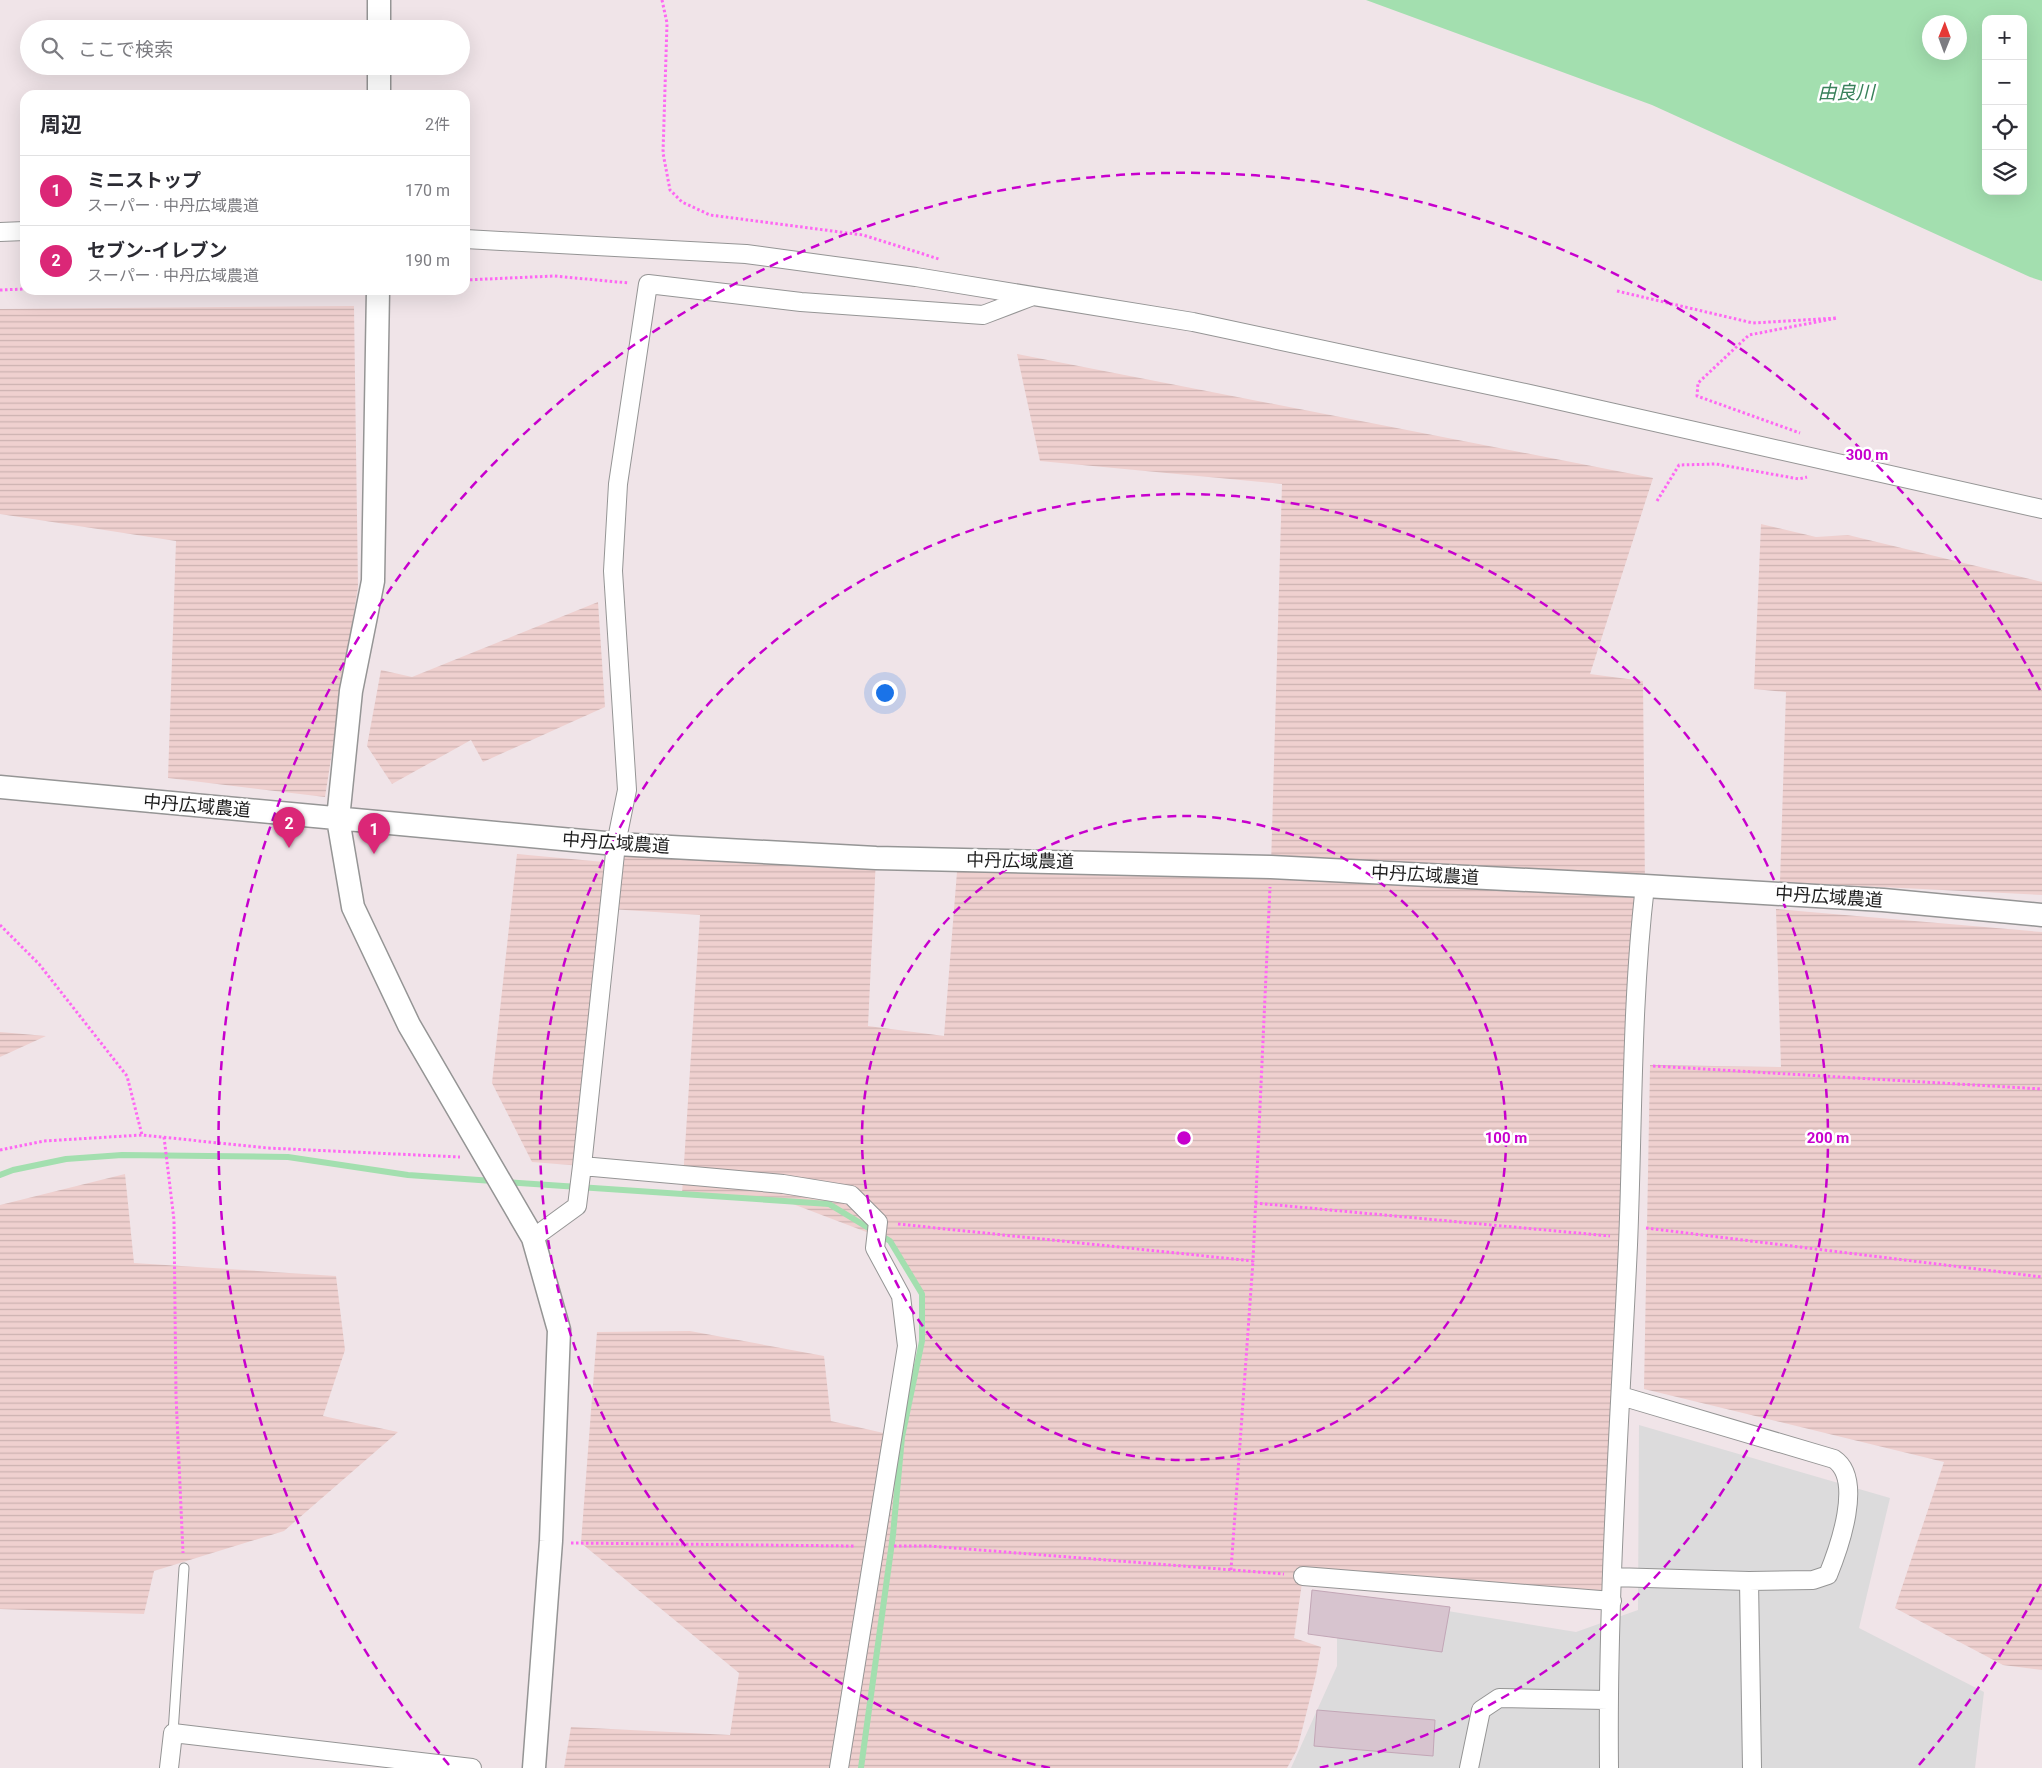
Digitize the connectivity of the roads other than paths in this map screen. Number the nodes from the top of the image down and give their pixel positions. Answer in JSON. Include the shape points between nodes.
{"nodes":[{"id":1,"x":380,"y":0,"type":"edge"},
{"id":2,"x":379,"y":20,"type":"edge"},
{"id":3,"x":379,"y":75,"type":"edge"},
{"id":4,"x":379,"y":90,"type":"edge"},
{"id":5,"x":20,"y":231,"type":"edge"},
{"id":6,"x":0,"y":232,"type":"edge"},
{"id":7,"x":470,"y":239,"type":"edge"},
{"id":8,"x":378,"y":295,"type":"edge"},
{"id":9,"x":1033,"y":296,"type":"junction"},
{"id":10,"x":2042,"y":509,"type":"edge"},
{"id":11,"x":0,"y":787,"type":"edge"},
{"id":12,"x":338,"y":819,"type":"junction"},
{"id":13,"x":616,"y":844,"type":"junction"},
{"id":14,"x":1645,"y":886,"type":"junction"},
{"id":15,"x":2042,"y":915,"type":"edge"},
{"id":16,"x":582,"y":1166,"type":"junction"},
{"id":17,"x":534,"y":1238,"type":"junction"},
{"id":18,"x":1621,"y":1396,"type":"junction"},
{"id":19,"x":184,"y":1568,"type":"road end"},
{"id":20,"x":1303,"y":1576,"type":"road end"},
{"id":21,"x":1612,"y":1577,"type":"junction"},
{"id":22,"x":1749,"y":1581,"type":"junction"},
{"id":23,"x":1612,"y":1601,"type":"junction"},
{"id":24,"x":1608,"y":1700,"type":"junction"},
{"id":25,"x":173,"y":1733,"type":"junction"},
{"id":26,"x":168,"y":1768,"type":"edge"},
{"id":27,"x":472,"y":1768,"type":"edge"},
{"id":28,"x":534,"y":1768,"type":"edge"},
{"id":29,"x":839,"y":1768,"type":"edge"},
{"id":30,"x":1469,"y":1768,"type":"edge"},
{"id":31,"x":1608,"y":1768,"type":"edge"},
{"id":32,"x":1752,"y":1768,"type":"edge"}],
"edges":[{"from":1,"to":2,"type":"street"},
{"from":3,"to":4,"type":"street"},
{"from":5,"to":6,"type":"street"},
{"from":7,"to":9,"type":"street","via":[[746,254]]},
{"from":8,"to":12,"type":"street","via":[[373,581],[351,691]]},
{"from":9,"to":10,"type":"street","via":[[1202,324]]},
{"from":9,"to":13,"type":"street","via":[[983,314],[811,303],[648,284],[618,484],[613,571],[627,790]]},
{"from":11,"to":12,"type":"street","name":"中丹広域農道"},
{"from":12,"to":13,"type":"street","name":"中丹広域農道"},
{"from":12,"to":17,"type":"street","via":[[353,907],[409,1025]]},
{"from":13,"to":14,"type":"street","name":"中丹広域農道","via":[[876,858],[1271,867]]},
{"from":13,"to":16,"type":"street"},
{"from":14,"to":15,"type":"street","name":"中丹広域農道","via":[[1883,900]]},
{"from":14,"to":18,"type":"street","via":[[1632,1064]]},
{"from":16,"to":17,"type":"street","via":[[576,1206]]},
{"from":16,"to":29,"type":"street","via":[[783,1184],[851,1195],[878,1222],[875,1248],[901,1296],[907,1346]]},
{"from":17,"to":28,"type":"street","via":[[559,1330],[551,1541]]},
{"from":18,"to":21,"type":"street"},
{"from":18,"to":22,"type":"street","via":[[1842,1464],[1847,1476],[1847,1515],[1828,1575],[1813,1580]]},
{"from":19,"to":25,"type":"lane"},
{"from":20,"to":23,"type":"street"},
{"from":21,"to":22,"type":"street"},
{"from":21,"to":23,"type":"street"},
{"from":22,"to":32,"type":"street"},
{"from":23,"to":24,"type":"street"},
{"from":24,"to":30,"type":"street","via":[[1499,1698],[1481,1710]]},
{"from":24,"to":31,"type":"street"},
{"from":25,"to":26,"type":"street"},
{"from":25,"to":27,"type":"street"}]}
